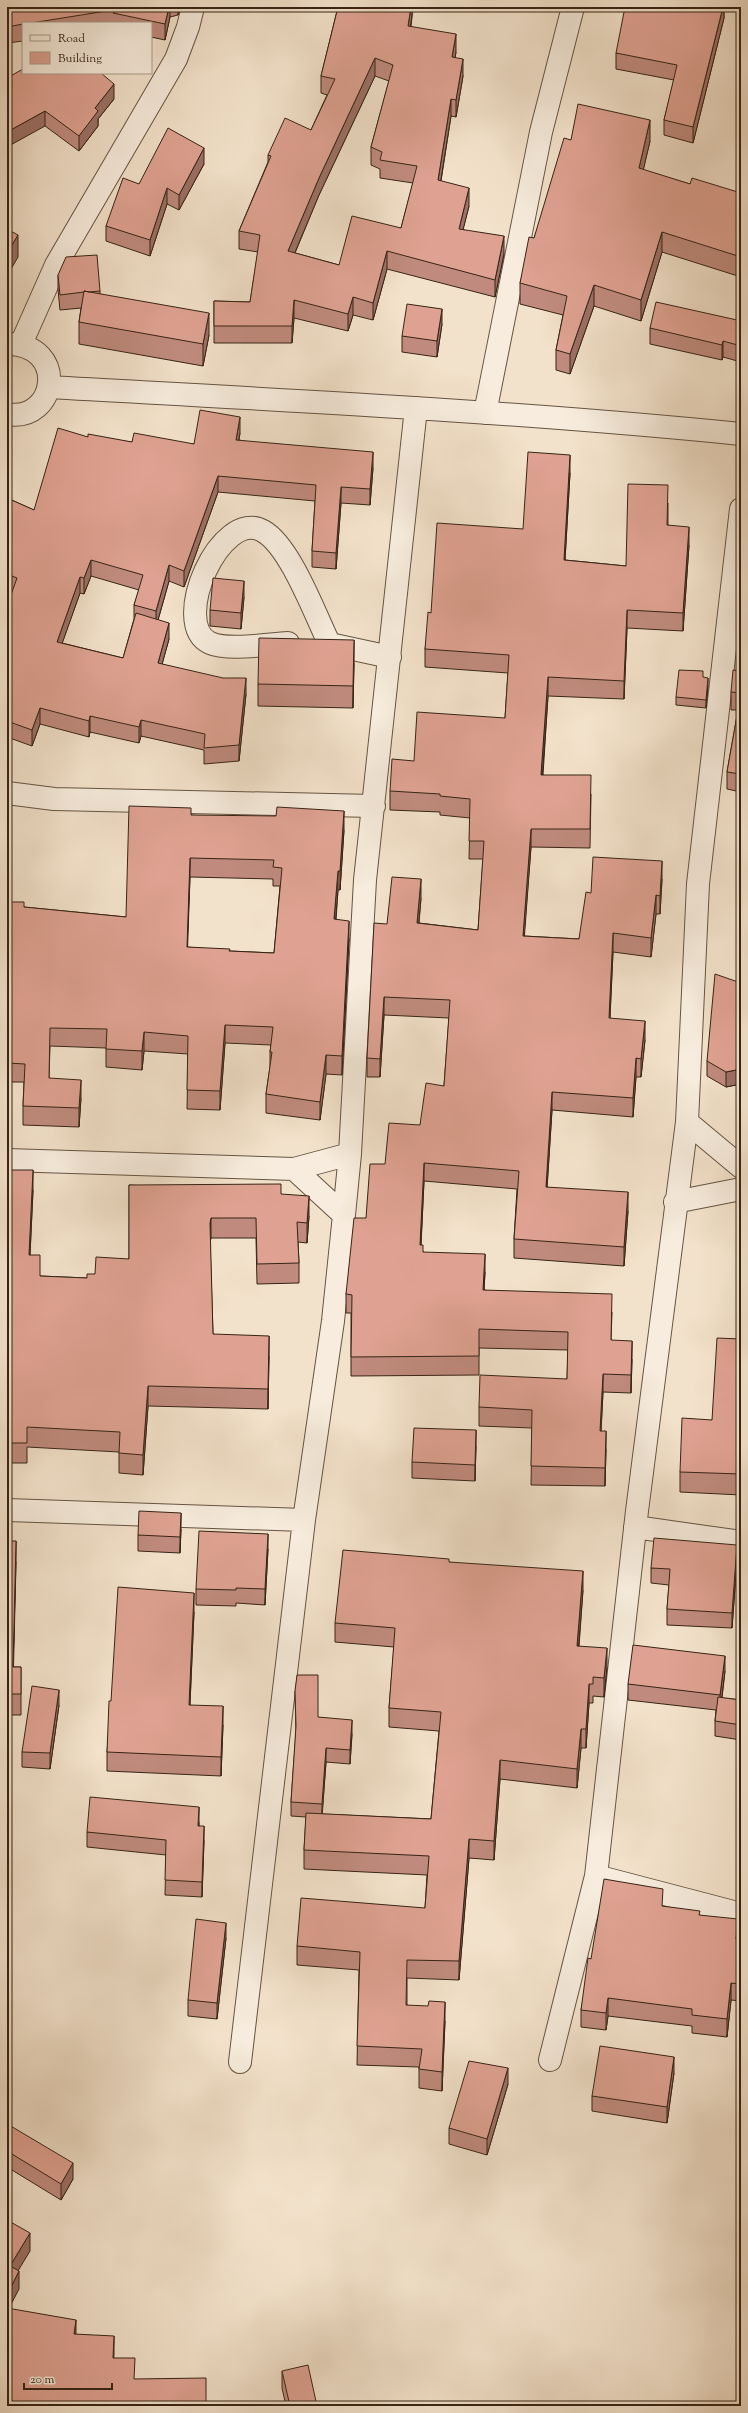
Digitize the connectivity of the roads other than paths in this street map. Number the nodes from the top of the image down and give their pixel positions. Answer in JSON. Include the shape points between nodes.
{"nodes":[{"id":1,"x":193,"y":7,"type":"edge"},
{"id":2,"x":573,"y":7,"type":"edge"},
{"id":3,"x":14,"y":344,"type":"edge"},
{"id":4,"x":49,"y":387,"type":"junction"},
{"id":5,"x":416,"y":408,"type":"junction"},
{"id":6,"x":485,"y":413,"type":"junction"},
{"id":7,"x":7,"y":414,"type":"edge"},
{"id":8,"x":741,"y":434,"type":"edge"},
{"id":9,"x":741,"y":509,"type":"edge"},
{"id":10,"x":329,"y":643,"type":"junction"},
{"id":11,"x":390,"y":657,"type":"junction"},
{"id":12,"x":7,"y":793,"type":"edge"},
{"id":13,"x":374,"y":806,"type":"junction"},
{"id":14,"x":687,"y":1122,"type":"junction"},
{"id":15,"x":350,"y":1154,"type":"junction"},
{"id":16,"x":7,"y":1160,"type":"edge"},
{"id":17,"x":741,"y":1167,"type":"edge"},
{"id":18,"x":294,"y":1169,"type":"junction"},
{"id":19,"x":741,"y":1189,"type":"edge"},
{"id":20,"x":675,"y":1202,"type":"junction"},
{"id":21,"x":344,"y":1215,"type":"junction"},
{"id":22,"x":7,"y":1510,"type":"edge"},
{"id":23,"x":304,"y":1520,"type":"junction"},
{"id":24,"x":635,"y":1527,"type":"junction"},
{"id":25,"x":741,"y":1542,"type":"edge"},
{"id":26,"x":596,"y":1876,"type":"junction"},
{"id":27,"x":741,"y":1914,"type":"edge"},
{"id":28,"x":550,"y":2060,"type":"dead end"},
{"id":29,"x":240,"y":2062,"type":"dead end"}],
"edges":[{"from":1,"to":3,"type":"street","via":[[176,59],[56,265]]},
{"from":2,"to":6,"type":"street","via":[[541,132]]},
{"from":3,"to":4,"type":"street","via":[[34,350],[44,360],[49,373]]},
{"from":4,"to":5,"type":"street"},
{"from":4,"to":7,"type":"street","via":[[43,401],[31,412],[15,416]]},
{"from":5,"to":6,"type":"street"},
{"from":5,"to":11,"type":"street"},
{"from":6,"to":8,"type":"street"},
{"from":9,"to":14,"type":"street","via":[[698,884]]},
{"from":10,"to":10,"type":"street","via":[[229,646],[209,643],[201,634],[194,618],[194,602],[199,586],[219,547],[234,532],[248,528],[263,531],[276,543],[293,566]]},
{"from":10,"to":11,"type":"street"},
{"from":11,"to":13,"type":"street"},
{"from":12,"to":13,"type":"street","via":[[54,799]]},
{"from":13,"to":15,"type":"street","via":[[365,880]]},
{"from":14,"to":17,"type":"street"},
{"from":14,"to":20,"type":"street"},
{"from":15,"to":18,"type":"street"},
{"from":15,"to":21,"type":"street"},
{"from":16,"to":18,"type":"street"},
{"from":18,"to":21,"type":"street"},
{"from":19,"to":20,"type":"street"},
{"from":20,"to":24,"type":"street"},
{"from":21,"to":23,"type":"street","via":[[333,1321]]},
{"from":22,"to":23,"type":"street"},
{"from":23,"to":29,"type":"street"},
{"from":24,"to":25,"type":"street"},
{"from":24,"to":26,"type":"street"},
{"from":26,"to":27,"type":"street"},
{"from":26,"to":28,"type":"street"}]}
